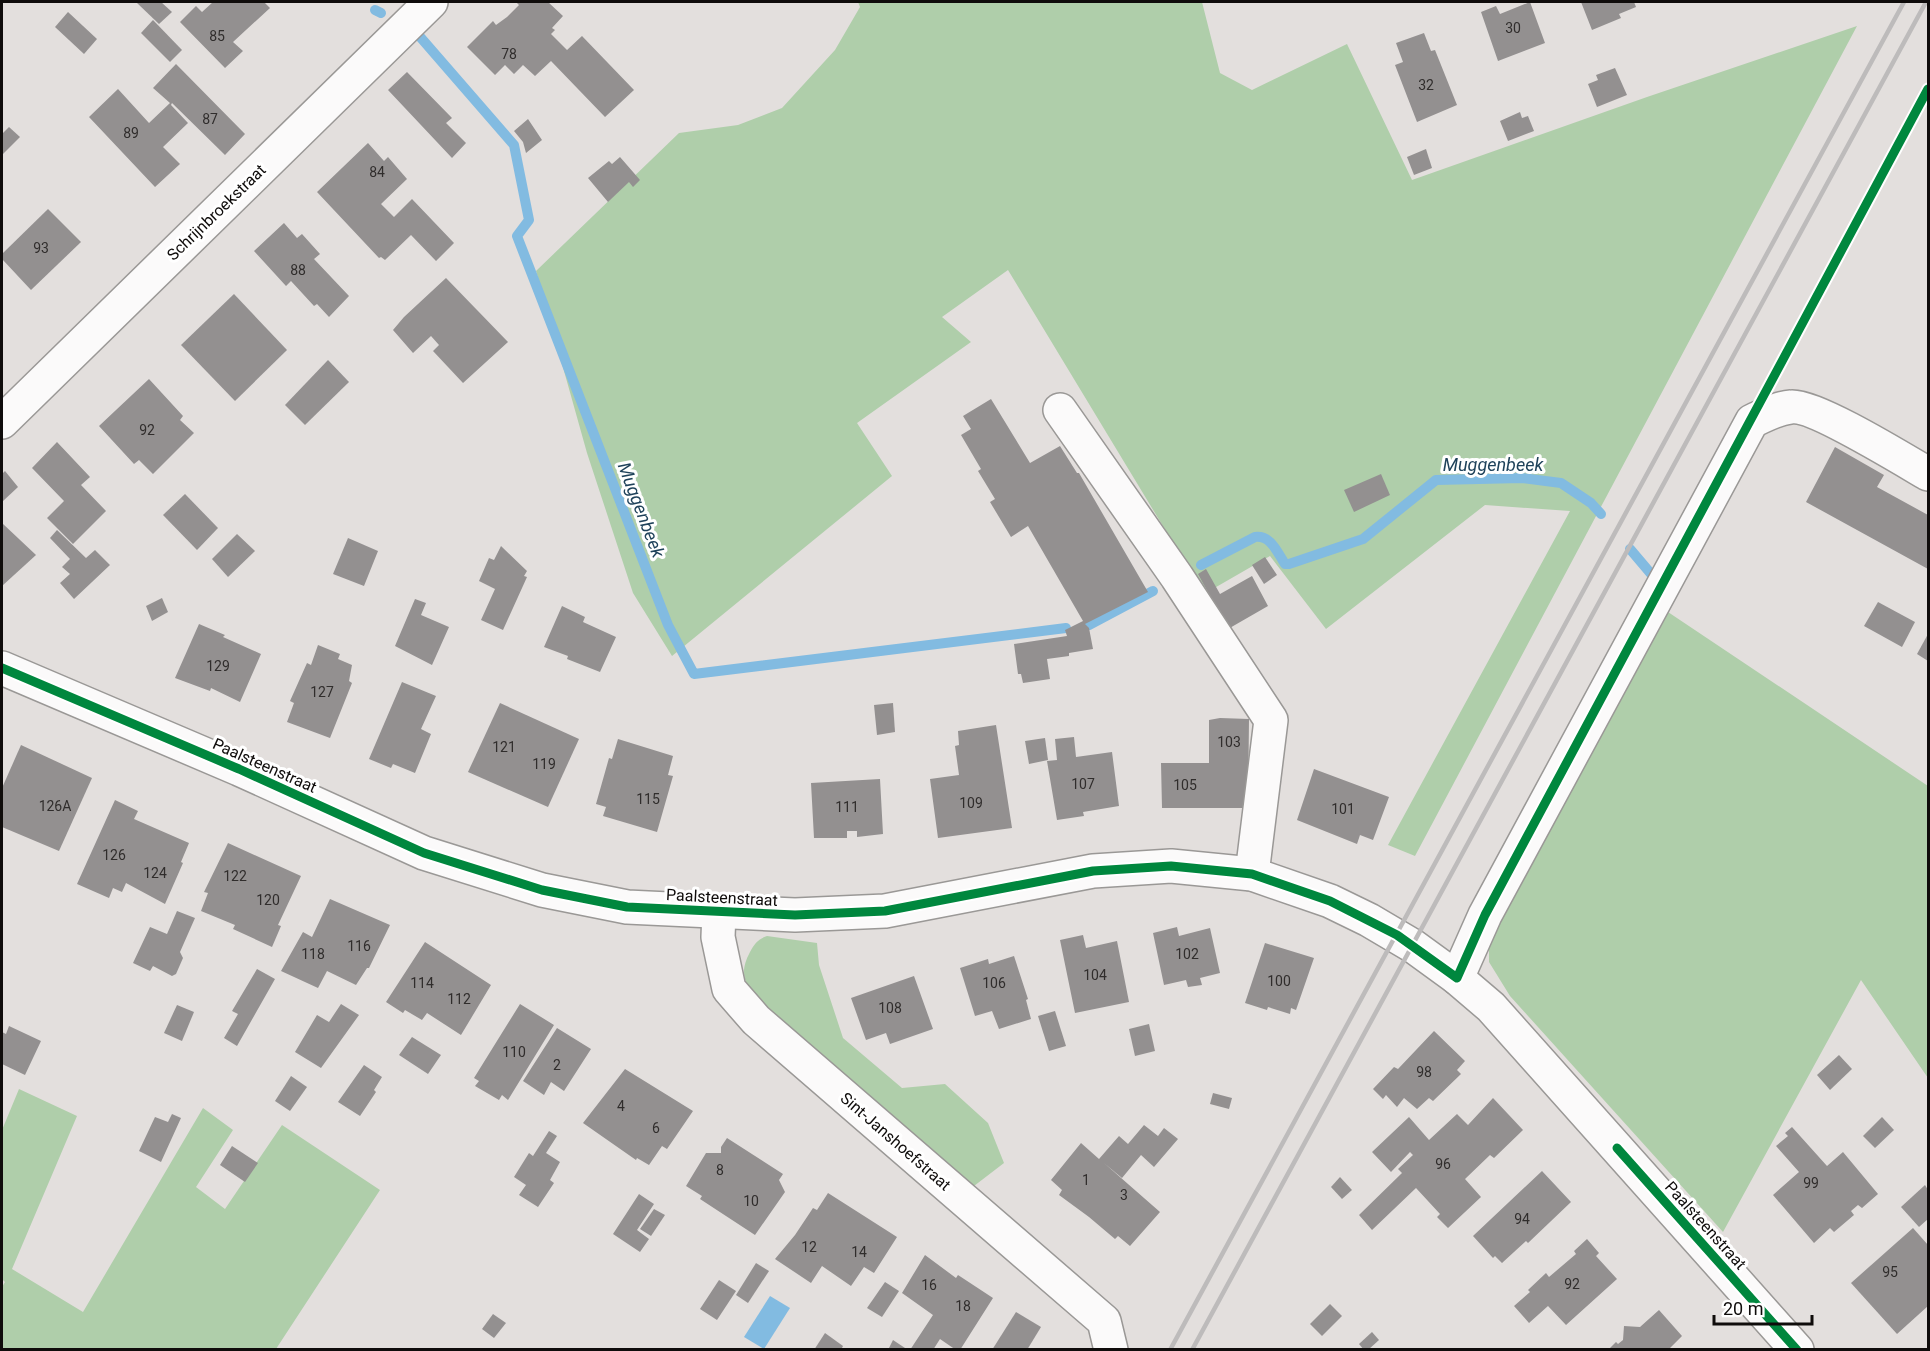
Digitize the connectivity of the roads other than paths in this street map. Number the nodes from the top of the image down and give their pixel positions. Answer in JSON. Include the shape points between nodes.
{"nodes":[{"id":1,"x":431,"y":2,"type":"edge"},
{"id":2,"x":1060,"y":410,"type":"dead end"},
{"id":3,"x":2,"y":422,"type":"edge"},
{"id":4,"x":1929,"y":474,"type":"edge"},
{"id":5,"x":2,"y":668,"type":"edge"},
{"id":6,"x":1252,"y":874,"type":"junction"},
{"id":7,"x":719,"y":912,"type":"junction"},
{"id":8,"x":1456,"y":978,"type":"junction"},
{"id":9,"x":1111,"y":1350,"type":"edge"},
{"id":10,"x":1797,"y":1350,"type":"edge"}],
"edges":[{"from":1,"to":3,"type":"street","name":"Schrijnbroekstraat"},
{"from":2,"to":6,"type":"street","via":[[1271,720]]},
{"from":4,"to":8,"type":"street","via":[[1823,415],[1793,406],[1752,421],[1485,915]]},
{"from":5,"to":7,"type":"street","name":"Paalsteenstraat","via":[[424,853],[543,890],[606,903]]},
{"from":6,"to":7,"type":"street","name":"Paalsteenstraat","via":[[1171,866],[1093,871],[885,910],[795,915]]},
{"from":6,"to":8,"type":"street","name":"Paalsteenstraat","via":[[1330,901],[1370,920]]},
{"from":7,"to":9,"type":"street","name":"Sint-Janshoefstraat","via":[[718,937],[729,989],[756,1020],[1104,1321]]},
{"from":8,"to":10,"type":"street","name":"Paalsteenstraat","via":[[1491,1007]]}]}
